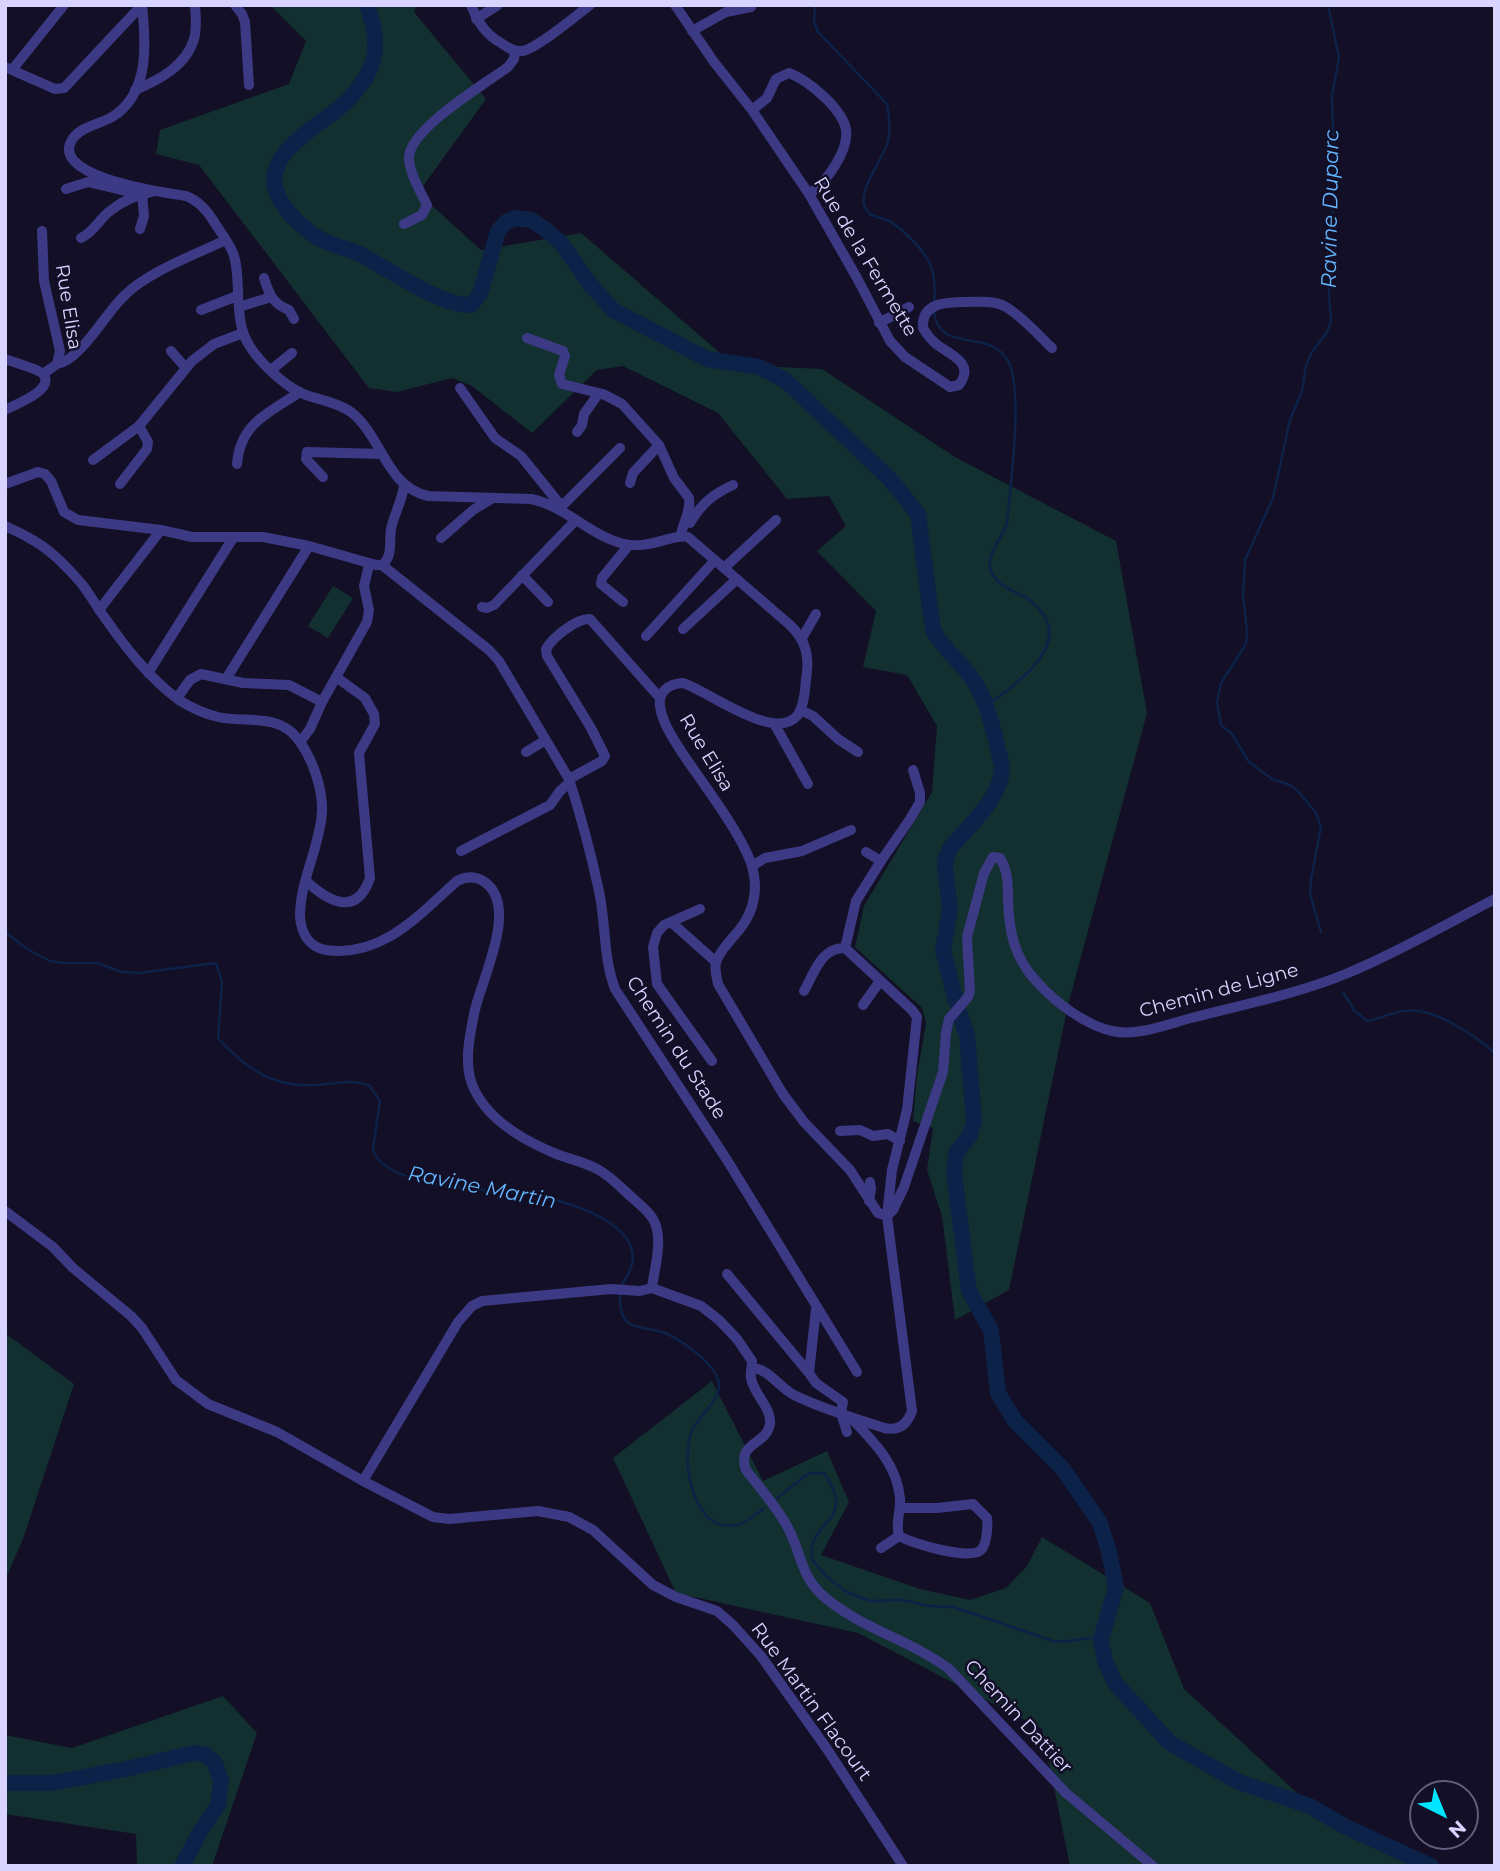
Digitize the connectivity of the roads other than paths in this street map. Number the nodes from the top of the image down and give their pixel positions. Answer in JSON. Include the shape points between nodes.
{"nodes":[{"id":1,"x":64,"y":5,"type":"edge"},
{"id":2,"x":142,"y":5,"type":"edge"},
{"id":3,"x":195,"y":5,"type":"edge"},
{"id":4,"x":235,"y":5,"type":"edge"},
{"id":5,"x":471,"y":5,"type":"edge"},
{"id":6,"x":498,"y":5,"type":"edge"},
{"id":7,"x":590,"y":5,"type":"edge"},
{"id":8,"x":675,"y":5,"type":"edge"},
{"id":9,"x":751,"y":7,"type":"edge"},
{"id":10,"x":476,"y":19,"type":"junction"},
{"id":11,"x":692,"y":31,"type":"junction"},
{"id":12,"x":515,"y":51,"type":"junction"},
{"id":13,"x":9,"y":68,"type":"edge"},
{"id":14,"x":249,"y":85,"type":"dead end"},
{"id":15,"x":135,"y":90,"type":"junction"},
{"id":16,"x":752,"y":110,"type":"junction"},
{"id":17,"x":66,"y":189,"type":"dead end"},
{"id":18,"x":155,"y":191,"type":"junction"},
{"id":19,"x":140,"y":194,"type":"junction"},
{"id":20,"x":808,"y":194,"type":"junction"},
{"id":21,"x":404,"y":225,"type":"dead end"},
{"id":22,"x":140,"y":229,"type":"dead end"},
{"id":23,"x":38,"y":236,"type":"dead end"},
{"id":24,"x":81,"y":238,"type":"dead end"},
{"id":25,"x":226,"y":240,"type":"junction"},
{"id":26,"x":264,"y":278,"type":"dead end"},
{"id":27,"x":237,"y":296,"type":"junction"},
{"id":28,"x":271,"y":297,"type":"junction"},
{"id":29,"x":239,"y":307,"type":"junction"},
{"id":30,"x":909,"y":307,"type":"dead end"},
{"id":31,"x":201,"y":310,"type":"dead end"},
{"id":32,"x":294,"y":319,"type":"dead end"},
{"id":33,"x":879,"y":323,"type":"junction"},
{"id":34,"x":243,"y":333,"type":"junction"},
{"id":35,"x":527,"y":338,"type":"dead end"},
{"id":36,"x":1052,"y":348,"type":"dead end"},
{"id":37,"x":171,"y":351,"type":"dead end"},
{"id":38,"x":292,"y":352,"type":"dead end"},
{"id":39,"x":5,"y":359,"type":"edge"},
{"id":40,"x":57,"y":364,"type":"junction"},
{"id":41,"x":185,"y":367,"type":"junction"},
{"id":42,"x":271,"y":370,"type":"junction"},
{"id":43,"x":43,"y":374,"type":"junction"},
{"id":44,"x":460,"y":388,"type":"dead end"},
{"id":45,"x":300,"y":392,"type":"junction"},
{"id":46,"x":599,"y":393,"type":"junction"},
{"id":47,"x":5,"y":410,"type":"edge"},
{"id":48,"x":139,"y":426,"type":"junction"},
{"id":49,"x":577,"y":432,"type":"dead end"},
{"id":50,"x":660,"y":445,"type":"junction"},
{"id":51,"x":620,"y":448,"type":"dead end"},
{"id":52,"x":382,"y":454,"type":"junction"},
{"id":53,"x":93,"y":460,"type":"dead end"},
{"id":54,"x":237,"y":464,"type":"dead end"},
{"id":55,"x":323,"y":477,"type":"dead end"},
{"id":56,"x":630,"y":483,"type":"dead end"},
{"id":57,"x":5,"y":484,"type":"edge"},
{"id":58,"x":120,"y":484,"type":"dead end"},
{"id":59,"x":733,"y":485,"type":"dead end"},
{"id":60,"x":404,"y":486,"type":"junction"},
{"id":61,"x":494,"y":498,"type":"junction"},
{"id":62,"x":559,"y":509,"type":"junction"},
{"id":63,"x":575,"y":520,"type":"junction"},
{"id":64,"x":776,"y":520,"type":"dead end"},
{"id":65,"x":5,"y":526,"type":"edge"},
{"id":66,"x":161,"y":530,"type":"junction"},
{"id":67,"x":681,"y":535,"type":"junction"},
{"id":68,"x":233,"y":538,"type":"junction"},
{"id":69,"x":441,"y":538,"type":"dead end"},
{"id":70,"x":629,"y":545,"type":"junction"},
{"id":71,"x":309,"y":546,"type":"junction"},
{"id":72,"x":715,"y":560,"type":"junction"},
{"id":73,"x":369,"y":565,"type":"junction"},
{"id":74,"x":382,"y":565,"type":"junction"},
{"id":75,"x":724,"y":568,"type":"junction"},
{"id":76,"x":522,"y":575,"type":"junction"},
{"id":77,"x":737,"y":579,"type":"junction"},
{"id":78,"x":623,"y":601,"type":"dead end"},
{"id":79,"x":548,"y":602,"type":"dead end"},
{"id":80,"x":482,"y":607,"type":"dead end"},
{"id":81,"x":99,"y":610,"type":"junction"},
{"id":82,"x":816,"y":614,"type":"dead end"},
{"id":83,"x":684,"y":629,"type":"dead end"},
{"id":84,"x":646,"y":636,"type":"dead end"},
{"id":85,"x":802,"y":638,"type":"junction"},
{"id":86,"x":148,"y":673,"type":"junction"},
{"id":87,"x":335,"y":677,"type":"junction"},
{"id":88,"x":226,"y":679,"type":"junction"},
{"id":89,"x":177,"y":698,"type":"junction"},
{"id":90,"x":660,"y":698,"type":"junction"},
{"id":91,"x":322,"y":702,"type":"junction"},
{"id":92,"x":800,"y":710,"type":"junction"},
{"id":93,"x":775,"y":725,"type":"junction"},
{"id":94,"x":546,"y":740,"type":"junction"},
{"id":95,"x":300,"y":742,"type":"junction"},
{"id":96,"x":526,"y":752,"type":"dead end"},
{"id":97,"x":858,"y":752,"type":"dead end"},
{"id":98,"x":912,"y":770,"type":"dead end"},
{"id":99,"x":569,"y":781,"type":"junction"},
{"id":100,"x":808,"y":784,"type":"dead end"},
{"id":101,"x":851,"y":830,"type":"dead end"},
{"id":102,"x":461,"y":851,"type":"dead end"},
{"id":103,"x":866,"y":852,"type":"dead end"},
{"id":104,"x":881,"y":861,"type":"junction"},
{"id":105,"x":752,"y":866,"type":"junction"},
{"id":106,"x":306,"y":881,"type":"junction"},
{"id":107,"x":1495,"y":898,"type":"edge"},
{"id":108,"x":700,"y":909,"type":"dead end"},
{"id":109,"x":671,"y":922,"type":"junction"},
{"id":110,"x":845,"y":948,"type":"junction"},
{"id":111,"x":716,"y":962,"type":"junction"},
{"id":112,"x":880,"y":981,"type":"junction"},
{"id":113,"x":804,"y":991,"type":"dead end"},
{"id":114,"x":863,"y":1005,"type":"dead end"},
{"id":115,"x":712,"y":1061,"type":"dead end"},
{"id":116,"x":840,"y":1131,"type":"dead end"},
{"id":117,"x":900,"y":1141,"type":"junction"},
{"id":118,"x":870,"y":1182,"type":"dead end"},
{"id":119,"x":869,"y":1201,"type":"junction"},
{"id":120,"x":5,"y":1211,"type":"edge"},
{"id":121,"x":887,"y":1216,"type":"junction"},
{"id":122,"x":727,"y":1274,"type":"dead end"},
{"id":123,"x":652,"y":1288,"type":"junction"},
{"id":124,"x":817,"y":1308,"type":"junction"},
{"id":125,"x":752,"y":1368,"type":"junction"},
{"id":126,"x":858,"y":1372,"type":"dead end"},
{"id":127,"x":809,"y":1373,"type":"junction"},
{"id":128,"x":845,"y":1414,"type":"junction"},
{"id":129,"x":847,"y":1432,"type":"dead end"},
{"id":130,"x":363,"y":1481,"type":"junction"},
{"id":131,"x":901,"y":1508,"type":"junction"},
{"id":132,"x":899,"y":1536,"type":"junction"},
{"id":133,"x":881,"y":1548,"type":"dead end"},
{"id":134,"x":903,"y":1866,"type":"edge"},
{"id":135,"x":1153,"y":1866,"type":"edge"}],
"edges":[{"from":1,"to":13,"type":"street"},
{"from":2,"to":13,"type":"street","via":[[64,88],[55,89]]},
{"from":2,"to":15,"type":"street","via":[[144,67]]},
{"from":3,"to":15,"type":"street","via":[[196,33],[189,50],[164,76]]},
{"from":4,"to":14,"type":"street","via":[[245,22]]},
{"from":5,"to":10,"type":"street"},
{"from":6,"to":10,"type":"street"},
{"from":7,"to":12,"type":"street","via":[[534,47]]},
{"from":8,"to":11,"type":"street","name":"Rue de la Fermette"},
{"from":9,"to":11,"type":"street","via":[[726,12]]},
{"from":10,"to":12,"type":"street","via":[[491,37]]},
{"from":11,"to":16,"type":"street","name":"Rue de la Fermette"},
{"from":12,"to":21,"type":"street","via":[[508,68],[429,124],[414,141],[409,160],[427,205],[418,219]]},
{"from":15,"to":18,"type":"street","via":[[117,114],[74,137],[71,153],[78,166],[95,176]]},
{"from":16,"to":20,"type":"street","name":"Rue de la Fermette"},
{"from":16,"to":20,"type":"street","via":[[766,98],[776,79],[789,73],[810,85],[839,116],[846,132],[843,146],[825,183]]},
{"from":17,"to":19,"type":"street","name":"Rue Elisa","via":[[88,181]]},
{"from":18,"to":19,"type":"street","name":"Rue Elisa"},
{"from":18,"to":25,"type":"street","name":"Rue Elisa","via":[[197,202]]},
{"from":19,"to":22,"type":"street","via":[[144,216]]},
{"from":19,"to":24,"type":"street","name":"Rue Elisa","via":[[109,211]]},
{"from":20,"to":33,"type":"street","name":"Rue de la Fermette"},
{"from":23,"to":40,"type":"street","name":"Rue Elisa","via":[[60,351]]},
{"from":25,"to":27,"type":"street","name":"Rue Elisa","via":[[235,261]]},
{"from":25,"to":40,"type":"street","via":[[127,292],[72,358]]},
{"from":26,"to":28,"type":"street"},
{"from":27,"to":29,"type":"street","name":"Rue Elisa"},
{"from":27,"to":31,"type":"street"},
{"from":28,"to":29,"type":"street"},
{"from":28,"to":32,"type":"street"},
{"from":29,"to":34,"type":"street","name":"Rue Elisa"},
{"from":30,"to":33,"type":"street"},
{"from":33,"to":36,"type":"street","name":"Rue de la Fermette","via":[[905,357],[950,387],[959,385],[963,374],[960,361],[934,343],[923,328],[933,307],[944,302],[998,304]]},
{"from":34,"to":41,"type":"street","via":[[214,344]]},
{"from":34,"to":42,"type":"street","name":"Rue Elisa"},
{"from":35,"to":46,"type":"street","via":[[565,353],[559,375],[562,384]]},
{"from":37,"to":41,"type":"street"},
{"from":38,"to":42,"type":"street"},
{"from":39,"to":43,"type":"street"},
{"from":40,"to":43,"type":"street","name":"Rue Elisa"},
{"from":41,"to":48,"type":"street"},
{"from":42,"to":45,"type":"street","name":"Rue Elisa"},
{"from":43,"to":47,"type":"street","via":[[45,384],[38,393]]},
{"from":44,"to":62,"type":"street","via":[[495,438],[527,462]]},
{"from":45,"to":52,"type":"street","name":"Rue Elisa","via":[[349,410]]},
{"from":45,"to":54,"type":"street","via":[[249,428],[241,439]]},
{"from":46,"to":49,"type":"street"},
{"from":46,"to":50,"type":"street","via":[[622,404]]},
{"from":48,"to":53,"type":"street"},
{"from":48,"to":58,"type":"street","via":[[148,442],[146,449]]},
{"from":50,"to":56,"type":"street","via":[[633,473]]},
{"from":50,"to":67,"type":"street","via":[[674,478],[689,498]]},
{"from":51,"to":62,"type":"street"},
{"from":52,"to":55,"type":"street","via":[[307,452],[306,459]]},
{"from":52,"to":60,"type":"street","name":"Rue Elisa"},
{"from":57,"to":66,"type":"street","via":[[41,472],[72,519]]},
{"from":59,"to":67,"type":"street","via":[[702,504]]},
{"from":60,"to":61,"type":"street","via":[[428,496]]},
{"from":60,"to":74,"type":"street","via":[[392,524],[389,558]]},
{"from":61,"to":62,"type":"street","via":[[544,501]]},
{"from":61,"to":69,"type":"street"},
{"from":62,"to":63,"type":"street"},
{"from":63,"to":70,"type":"street"},
{"from":63,"to":76,"type":"street"},
{"from":64,"to":75,"type":"street"},
{"from":65,"to":81,"type":"street","via":[[57,558]]},
{"from":66,"to":68,"type":"street","via":[[192,537]]},
{"from":66,"to":81,"type":"street"},
{"from":67,"to":70,"type":"street","via":[[655,545]]},
{"from":67,"to":72,"type":"street"},
{"from":68,"to":71,"type":"street","via":[[263,537]]},
{"from":68,"to":86,"type":"street"},
{"from":70,"to":78,"type":"street","via":[[601,584]]},
{"from":71,"to":73,"type":"street"},
{"from":71,"to":88,"type":"street"},
{"from":72,"to":75,"type":"street"},
{"from":72,"to":84,"type":"street"},
{"from":73,"to":74,"type":"street"},
{"from":73,"to":87,"type":"street","via":[[363,591],[368,622]]},
{"from":74,"to":94,"type":"street","name":"Chemin du Stade","via":[[499,660]]},
{"from":75,"to":77,"type":"street"},
{"from":76,"to":79,"type":"street"},
{"from":76,"to":80,"type":"street","via":[[494,605]]},
{"from":77,"to":83,"type":"street"},
{"from":77,"to":85,"type":"street"},
{"from":81,"to":86,"type":"street"},
{"from":82,"to":85,"type":"street"},
{"from":85,"to":92,"type":"street","via":[[808,671]]},
{"from":86,"to":89,"type":"street"},
{"from":87,"to":91,"type":"street"},
{"from":87,"to":106,"type":"street","via":[[365,698],[374,714],[375,724],[359,753],[370,878],[362,894],[345,902],[322,896]]},
{"from":88,"to":89,"type":"street","via":[[197,674]]},
{"from":88,"to":91,"type":"street","via":[[289,685]]},
{"from":89,"to":95,"type":"street","via":[[216,716],[279,724]]},
{"from":90,"to":93,"type":"street","name":"Rue Elisa","via":[[665,689],[683,683]]},
{"from":90,"to":99,"type":"street","via":[[590,619],[583,619],[550,643],[547,656],[605,756]]},
{"from":90,"to":105,"type":"street","name":"Rue Elisa","via":[[670,734]]},
{"from":91,"to":95,"type":"street"},
{"from":92,"to":93,"type":"street","via":[[790,722]]},
{"from":92,"to":97,"type":"street"},
{"from":93,"to":100,"type":"street"},
{"from":94,"to":96,"type":"street"},
{"from":94,"to":99,"type":"street","name":"Chemin du Stade"},
{"from":95,"to":106,"type":"street","via":[[319,784],[322,810]]},
{"from":98,"to":104,"type":"street","via":[[920,802]]},
{"from":99,"to":102,"type":"street","via":[[550,805]]},
{"from":99,"to":124,"type":"street","name":"Chemin du Stade","via":[[600,893],[615,989]]},
{"from":101,"to":105,"type":"street"},
{"from":103,"to":104,"type":"street"},
{"from":104,"to":110,"type":"street","via":[[856,901]]},
{"from":105,"to":111,"type":"street","name":"Rue Elisa","via":[[755,890],[750,916]]},
{"from":106,"to":123,"type":"street","via":[[300,916],[304,935],[317,948],[345,951],[390,938],[466,877],[486,883],[495,892],[497,938],[474,1011],[468,1050],[470,1078],[495,1118],[532,1142],[600,1170],[648,1212],[658,1237]]},
{"from":107,"to":121,"type":"street","name":"Chemin de Ligne","via":[[1345,975],[1139,1031],[1112,1031],[1068,1008],[1037,983],[1021,962],[1012,940],[1005,869],[1000,858],[993,857],[984,873],[967,937],[970,991],[949,1019],[943,1072],[904,1187]]},
{"from":108,"to":109,"type":"street"},
{"from":109,"to":111,"type":"street"},
{"from":109,"to":115,"type":"street","via":[[659,929],[653,947],[657,984]]},
{"from":110,"to":112,"type":"street"},
{"from":110,"to":113,"type":"street","via":[[822,958]]},
{"from":111,"to":119,"type":"street","via":[[723,1004],[783,1094],[850,1170]]},
{"from":112,"to":114,"type":"street"},
{"from":112,"to":117,"type":"street","via":[[917,1017]]},
{"from":116,"to":117,"type":"street","via":[[860,1130]]},
{"from":117,"to":121,"type":"street"},
{"from":118,"to":119,"type":"street"},
{"from":119,"to":121,"type":"street"},
{"from":120,"to":130,"type":"street","name":"Rue Martin Flacourt","via":[[131,1316],[176,1380],[193,1394],[230,1415],[276,1432]]},
{"from":121,"to":128,"type":"street","via":[[912,1411],[904,1425],[892,1430]]},
{"from":122,"to":127,"type":"street"},
{"from":123,"to":125,"type":"street","via":[[701,1306],[719,1320],[750,1355]]},
{"from":123,"to":130,"type":"street","via":[[492,1298],[472,1306],[457,1322]]},
{"from":124,"to":126,"type":"street","name":"Chemin du Stade"},
{"from":124,"to":127,"type":"street"},
{"from":125,"to":128,"type":"street","via":[[793,1395]]},
{"from":125,"to":135,"type":"street","name":"Chemin Dattier","via":[[751,1379],[770,1426],[749,1448],[744,1463],[788,1528],[813,1585],[845,1611],[949,1669],[1066,1793]]},
{"from":127,"to":128,"type":"street","via":[[843,1402]]},
{"from":128,"to":129,"type":"street"},
{"from":128,"to":131,"type":"street","via":[[889,1464]]},
{"from":130,"to":134,"type":"street","name":"Rue Martin Flacourt","via":[[421,1513],[441,1518],[538,1511],[569,1517],[593,1530],[653,1585],[717,1611],[761,1656]]},
{"from":131,"to":132,"type":"street"},
{"from":131,"to":132,"type":"street","via":[[973,1504],[988,1524],[984,1545],[971,1554]]},
{"from":132,"to":133,"type":"street"}]}
